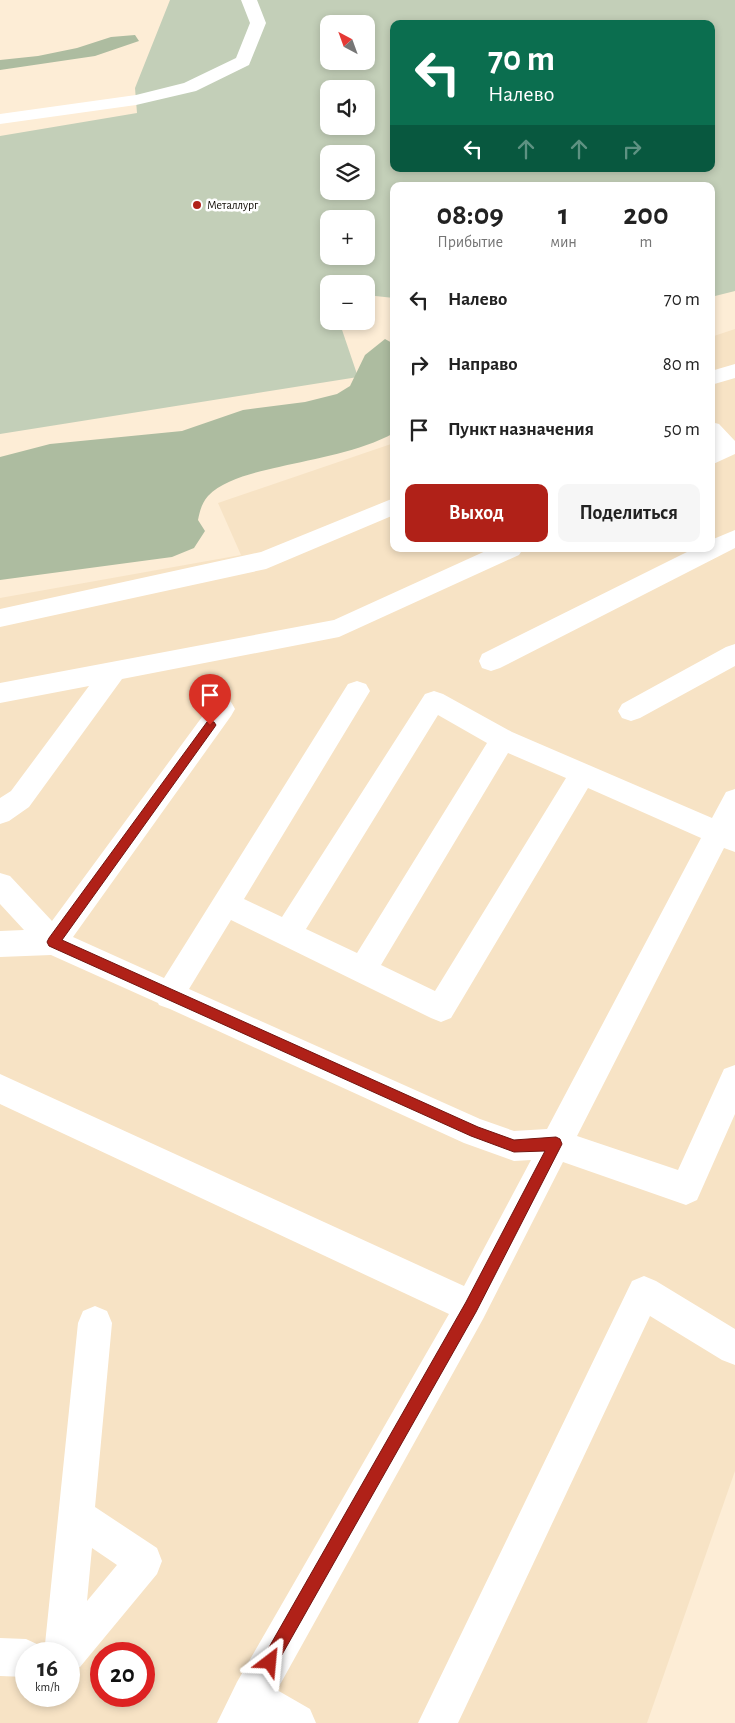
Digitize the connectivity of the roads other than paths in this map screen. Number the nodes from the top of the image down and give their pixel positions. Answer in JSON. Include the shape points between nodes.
{"nodes":[{"id":1,"x":249,"y":0,"type":"edge"},
{"id":2,"x":0,"y":119,"type":"edge"},
{"id":3,"x":735,"y":371,"type":"edge"},
{"id":4,"x":715,"y":377,"type":"edge"},
{"id":5,"x":715,"y":436,"type":"edge"},
{"id":6,"x":725,"y":453,"type":"edge"},
{"id":7,"x":390,"y":508,"type":"edge"},
{"id":8,"x":735,"y":538,"type":"edge"},
{"id":9,"x":715,"y":548,"type":"edge"},
{"id":10,"x":504,"y":552,"type":"edge"},
{"id":11,"x":707,"y":552,"type":"edge"},
{"id":12,"x":0,"y":618,"type":"edge"},
{"id":13,"x":735,"y":654,"type":"edge"},
{"id":14,"x":491,"y":661,"type":"dead end"},
{"id":15,"x":115,"y":670,"type":"junction"},
{"id":16,"x":357,"y":691,"type":"dead end"},
{"id":17,"x":0,"y":693,"type":"edge"},
{"id":18,"x":222,"y":709,"type":"dead end"},
{"id":19,"x":630,"y":711,"type":"dead end"},
{"id":20,"x":503,"y":739,"type":"junction"},
{"id":21,"x":582,"y":774,"type":"junction"},
{"id":22,"x":735,"y":800,"type":"edge"},
{"id":23,"x":0,"y":813,"type":"edge"},
{"id":24,"x":726,"y":836,"type":"edge"},
{"id":25,"x":0,"y":885,"type":"edge"},
{"id":26,"x":226,"y":904,"type":"junction"},
{"id":27,"x":287,"y":934,"type":"junction"},
{"id":28,"x":53,"y":942,"type":"junction"},
{"id":29,"x":0,"y":944,"type":"edge"},
{"id":30,"x":362,"y":970,"type":"junction"},
{"id":31,"x":170,"y":996,"type":"junction"},
{"id":32,"x":735,"y":1078,"type":"edge"},
{"id":33,"x":0,"y":1090,"type":"edge"},
{"id":34,"x":556,"y":1144,"type":"junction"},
{"id":35,"x":471,"y":1307,"type":"junction"},
{"id":36,"x":94,"y":1323,"type":"dead end"},
{"id":37,"x":734,"y":1348,"type":"edge"},
{"id":38,"x":76,"y":1516,"type":"junction"},
{"id":39,"x":64,"y":1642,"type":"edge"},
{"id":40,"x":77,"y":1642,"type":"edge"},
{"id":41,"x":0,"y":1657,"type":"edge"},
{"id":42,"x":15,"y":1658,"type":"edge"},
{"id":43,"x":244,"y":1709,"type":"edge"},
{"id":44,"x":296,"y":1723,"type":"edge"},
{"id":45,"x":438,"y":1723,"type":"edge"}],
"edges":[{"from":1,"to":2,"type":"lane","via":[[258,23],[243,60],[190,87],[136,100]]},
{"from":3,"to":4,"type":"lane"},
{"from":5,"to":6,"type":"lane"},
{"from":7,"to":12,"type":"lane","via":[[266,560]]},
{"from":8,"to":9,"type":"lane"},
{"from":10,"to":15,"type":"lane","via":[[339,628]]},
{"from":11,"to":14,"type":"lane"},
{"from":13,"to":19,"type":"lane"},
{"from":15,"to":17,"type":"lane"},
{"from":15,"to":23,"type":"lane","via":[[20,799]]},
{"from":16,"to":26,"type":"lane"},
{"from":18,"to":28,"type":"lane"},
{"from":20,"to":21,"type":"lane"},
{"from":20,"to":27,"type":"lane","via":[[434,701]]},
{"from":20,"to":30,"type":"lane"},
{"from":21,"to":24,"type":"lane"},
{"from":21,"to":30,"type":"lane","via":[[441,1008]]},
{"from":22,"to":24,"type":"lane"},
{"from":24,"to":34,"type":"lane"},
{"from":25,"to":28,"type":"lane"},
{"from":26,"to":27,"type":"lane"},
{"from":26,"to":31,"type":"lane"},
{"from":27,"to":30,"type":"lane"},
{"from":28,"to":29,"type":"lane"},
{"from":28,"to":31,"type":"lane"},
{"from":31,"to":34,"type":"lane","via":[[475,1132],[514,1146]]},
{"from":32,"to":34,"type":"lane","via":[[686,1189]]},
{"from":33,"to":35,"type":"lane"},
{"from":34,"to":35,"type":"lane"},
{"from":35,"to":43,"type":"lane"},
{"from":36,"to":38,"type":"lane"},
{"from":37,"to":45,"type":"lane","via":[[644,1292]]},
{"from":38,"to":39,"type":"lane"},
{"from":38,"to":40,"type":"lane","via":[[144,1561]]},
{"from":41,"to":42,"type":"lane"},
{"from":43,"to":44,"type":"lane"}]}
